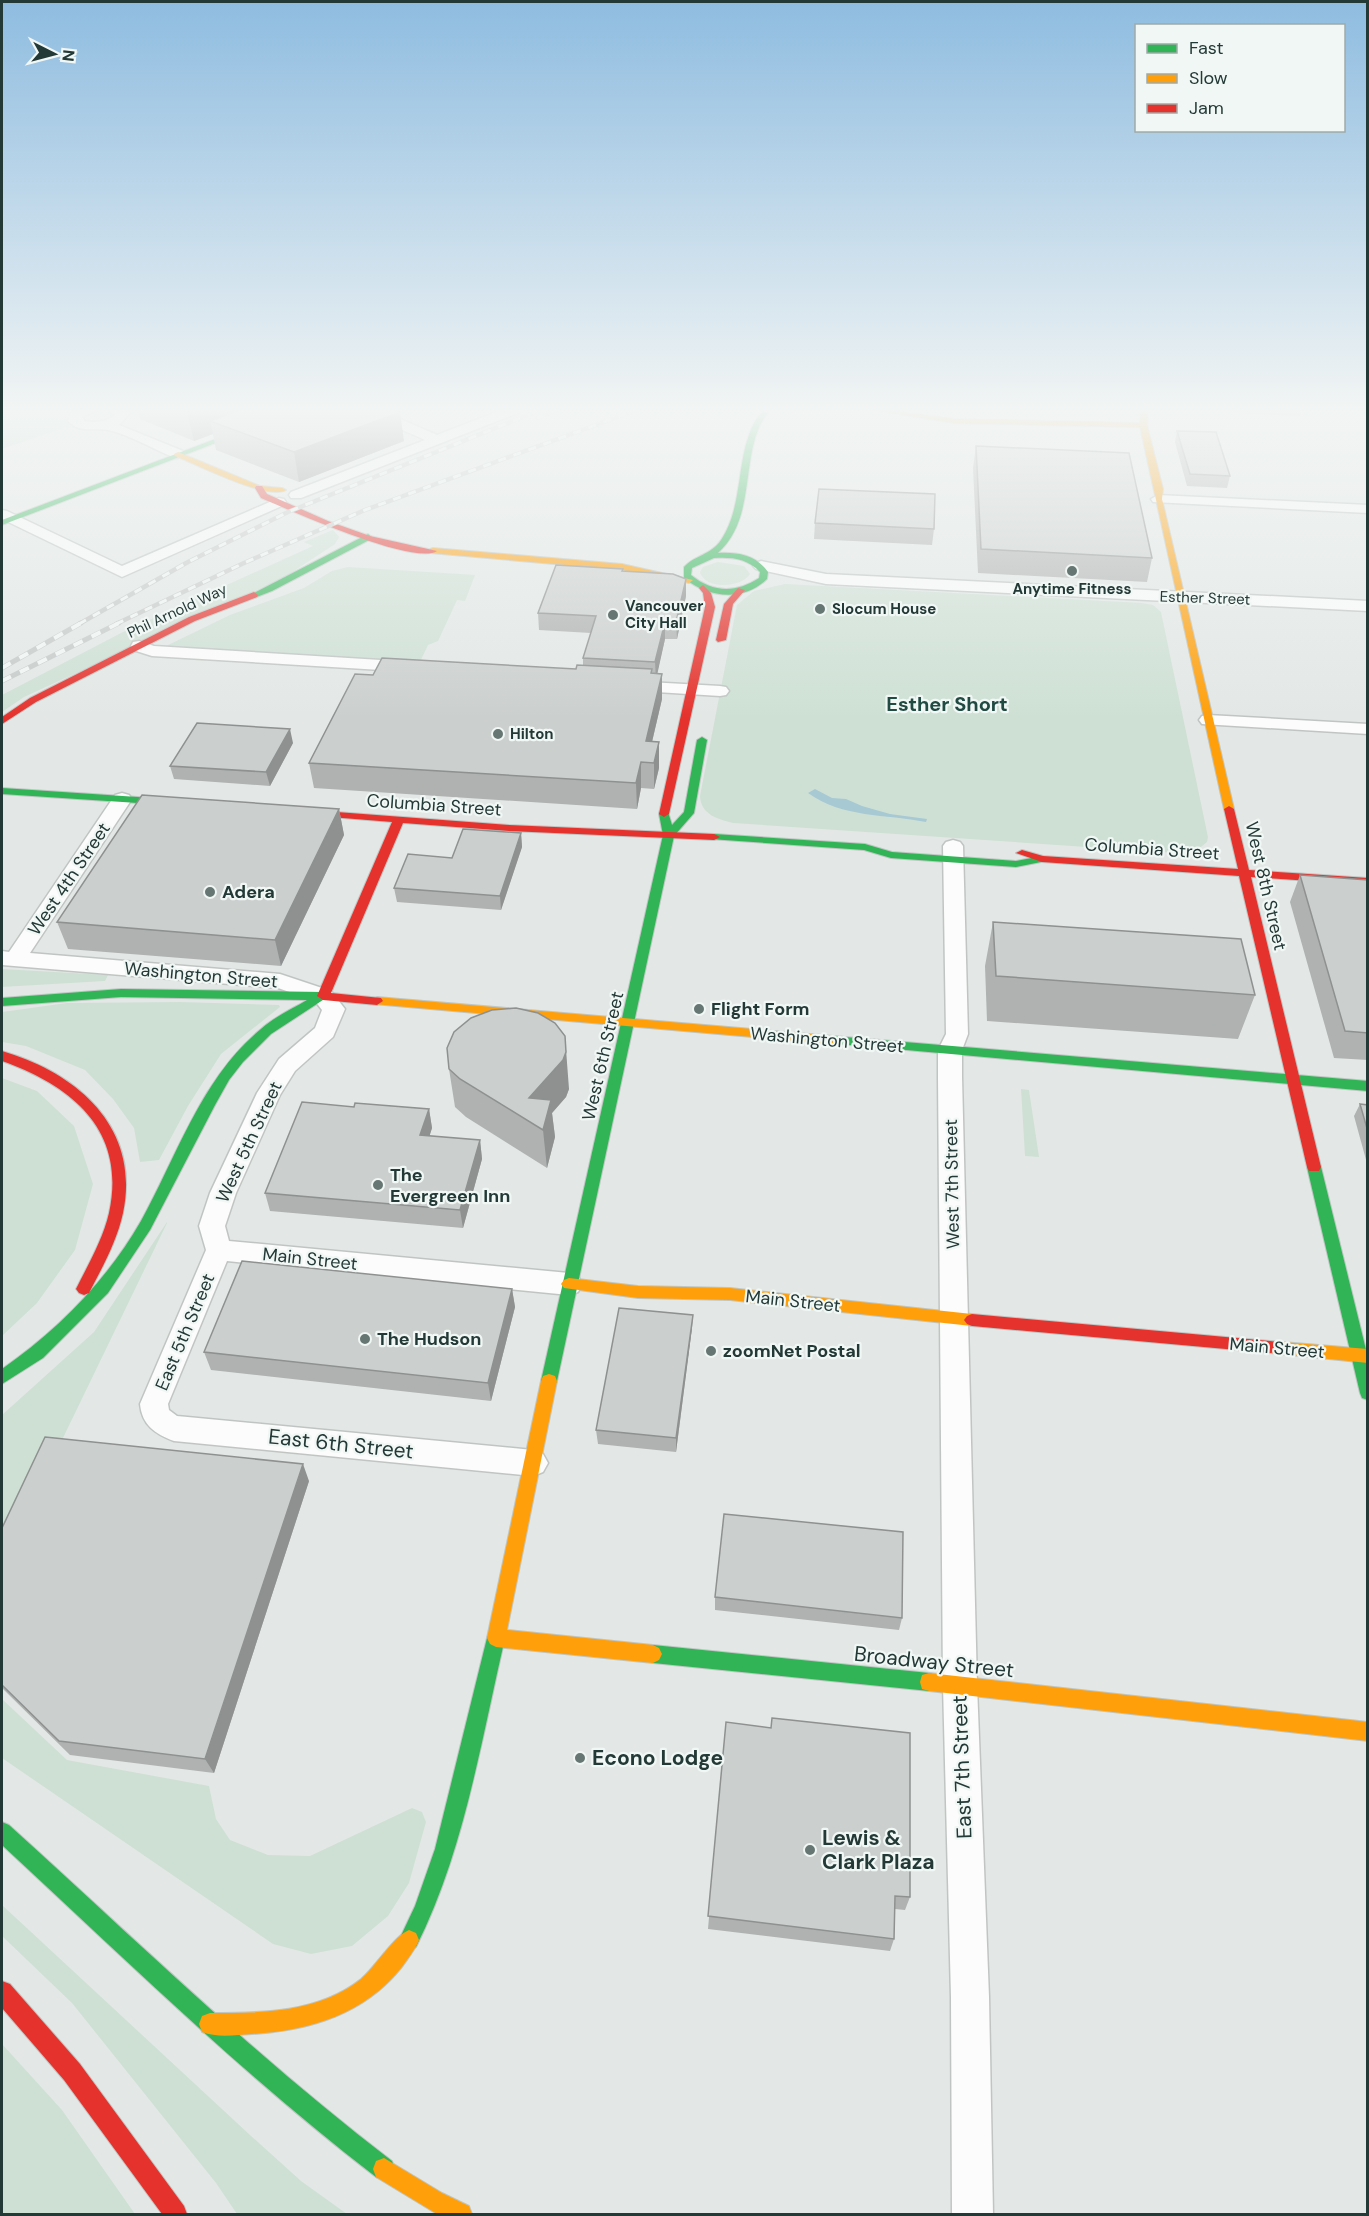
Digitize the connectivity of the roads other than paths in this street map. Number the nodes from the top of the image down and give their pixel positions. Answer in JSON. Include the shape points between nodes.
{"nodes":[{"id":1,"x":25,"y":511,"type":"edge"},
{"id":2,"x":258,"y":511,"type":"edge"},
{"id":3,"x":300,"y":511,"type":"edge"},
{"id":4,"x":331,"y":511,"type":"edge"},
{"id":5,"x":737,"y":511,"type":"edge"},
{"id":6,"x":1161,"y":511,"type":"edge"},
{"id":7,"x":5,"y":519,"type":"edge"},
{"id":8,"x":734,"y":527,"type":"junction"},
{"id":9,"x":368,"y":537,"type":"junction"},
{"id":10,"x":710,"y":556,"type":"junction"},
{"id":11,"x":746,"y":558,"type":"junction"},
{"id":12,"x":693,"y":563,"type":"junction"},
{"id":13,"x":761,"y":566,"type":"junction"},
{"id":14,"x":622,"y":567,"type":"junction"},
{"id":15,"x":826,"y":579,"type":"junction"},
{"id":16,"x":690,"y":580,"type":"junction"},
{"id":17,"x":758,"y":584,"type":"junction"},
{"id":18,"x":702,"y":588,"type":"junction"},
{"id":19,"x":741,"y":590,"type":"junction"},
{"id":20,"x":1179,"y":598,"type":"junction"},
{"id":21,"x":1368,"y":606,"type":"edge"},
{"id":22,"x":139,"y":646,"type":"junction"},
{"id":23,"x":718,"y":656,"type":"dead end"},
{"id":24,"x":426,"y":673,"type":"edge"},
{"id":25,"x":611,"y":685,"type":"edge"},
{"id":26,"x":692,"y":690,"type":"junction"},
{"id":27,"x":713,"y":691,"type":"dead end"},
{"id":28,"x":1208,"y":720,"type":"junction"},
{"id":29,"x":2,"y":722,"type":"edge"},
{"id":30,"x":704,"y":723,"type":"dead end"},
{"id":31,"x":1368,"y":729,"type":"edge"},
{"id":32,"x":2,"y":791,"type":"edge"},
{"id":33,"x":122,"y":799,"type":"junction"},
{"id":34,"x":198,"y":804,"type":"edge"},
{"id":35,"x":284,"y":811,"type":"edge"},
{"id":36,"x":398,"y":821,"type":"junction"},
{"id":37,"x":669,"y":835,"type":"junction"},
{"id":38,"x":953,"y":853,"type":"junction"},
{"id":39,"x":1244,"y":873,"type":"junction"},
{"id":40,"x":1368,"y":882,"type":"edge"},
{"id":41,"x":8,"y":958,"type":"edge"},
{"id":42,"x":323,"y":996,"type":"junction"},
{"id":43,"x":2,"y":1002,"type":"edge"},
{"id":44,"x":629,"y":1022,"type":"junction"},
{"id":45,"x":950,"y":1050,"type":"junction"},
{"id":46,"x":2,"y":1056,"type":"edge"},
{"id":47,"x":1293,"y":1080,"type":"junction"},
{"id":48,"x":1368,"y":1086,"type":"edge"},
{"id":49,"x":219,"y":1250,"type":"junction"},
{"id":50,"x":569,"y":1284,"type":"junction"},
{"id":51,"x":954,"y":1318,"type":"junction"},
{"id":52,"x":68,"y":1320,"type":"junction"},
{"id":53,"x":1363,"y":1356,"type":"edge"},
{"id":54,"x":2,"y":1377,"type":"edge"},
{"id":55,"x":1368,"y":1393,"type":"edge"},
{"id":56,"x":154,"y":1414,"type":"joint"},
{"id":57,"x":533,"y":1463,"type":"junction"},
{"id":58,"x":496,"y":1638,"type":"junction"},
{"id":59,"x":960,"y":1685,"type":"junction"},
{"id":60,"x":1368,"y":1732,"type":"edge"},
{"id":61,"x":2,"y":1832,"type":"edge"},
{"id":62,"x":2,"y":1992,"type":"edge"},
{"id":63,"x":210,"y":2024,"type":"junction"},
{"id":64,"x":176,"y":2214,"type":"edge"},
{"id":65,"x":461,"y":2214,"type":"edge"},
{"id":66,"x":973,"y":2214,"type":"edge"}],
"edges":[{"from":1,"to":7,"type":"main road"},
{"from":2,"to":7,"type":"street","via":[[122,572]]},
{"from":3,"to":9,"type":"main road","via":[[347,533]]},
{"from":4,"to":9,"type":"main road","via":[[364,527]]},
{"from":5,"to":8,"type":"main road"},
{"from":6,"to":20,"type":"main road","name":"West 8th Street"},
{"from":8,"to":10,"type":"main road","via":[[720,549]]},
{"from":8,"to":11,"type":"main road","via":[[740,534]]},
{"from":9,"to":14,"type":"main road","via":[[444,554]]},
{"from":9,"to":22,"type":"main road","name":"Phil Arnold Way","via":[[283,584],[211,610]]},
{"from":10,"to":11,"type":"main road"},
{"from":10,"to":12,"type":"main road"},
{"from":11,"to":13,"type":"main road"},
{"from":12,"to":14,"type":"main road"},
{"from":12,"to":16,"type":"main road","via":[[686,572]]},
{"from":13,"to":15,"type":"street","name":"Esther Street"},
{"from":13,"to":17,"type":"main road","via":[[764,577]]},
{"from":14,"to":16,"type":"main road"},
{"from":15,"to":17,"type":"street","name":"Esther Street"},
{"from":15,"to":20,"type":"street","name":"Esther Street"},
{"from":16,"to":18,"type":"main road"},
{"from":17,"to":19,"type":"main road"},
{"from":18,"to":19,"type":"main road"},
{"from":18,"to":26,"type":"main road","name":"West 6th Street","via":[[710,607]]},
{"from":19,"to":23,"type":"main road","via":[[729,604]]},
{"from":20,"to":21,"type":"street","name":"Esther Street"},
{"from":20,"to":28,"type":"main road","name":"West 8th Street"},
{"from":22,"to":24,"type":"street","via":[[152,651],[381,665]]},
{"from":22,"to":29,"type":"main road","name":"Phil Arnold Way","via":[[33,700]]},
{"from":25,"to":26,"type":"street"},
{"from":26,"to":27,"type":"street"},
{"from":26,"to":37,"type":"main road","name":"West 6th Street","via":[[664,812]]},
{"from":28,"to":31,"type":"street"},
{"from":28,"to":39,"type":"main road","name":"West 8th Street"},
{"from":30,"to":37,"type":"main road","name":"West 6th Street","via":[[689,813]]},
{"from":32,"to":33,"type":"main road"},
{"from":33,"to":34,"type":"main road"},
{"from":33,"to":41,"type":"street","name":"West 4th Street"},
{"from":35,"to":36,"type":"main road","name":"Columbia Street"},
{"from":36,"to":37,"type":"main road","name":"Columbia Street"},
{"from":36,"to":42,"type":"main road"},
{"from":37,"to":38,"type":"main road","name":"Columbia Street","via":[[865,847],[892,842]]},
{"from":37,"to":44,"type":"main road","name":"West 6th Street"},
{"from":38,"to":39,"type":"main road","name":"Columbia Street","via":[[1015,850],[1042,859]]},
{"from":38,"to":45,"type":"street","name":"West 7th Street","via":[[957,1034]]},
{"from":39,"to":40,"type":"main road","name":"Columbia Street"},
{"from":39,"to":47,"type":"main road","name":"West 8th Street"},
{"from":41,"to":42,"type":"street","name":"Washington Street","via":[[280,981]]},
{"from":42,"to":43,"type":"main road","via":[[118,994]]},
{"from":42,"to":44,"type":"main road","name":"Washington Street"},
{"from":42,"to":49,"type":"street","name":"West 5th Street","via":[[334,1009],[325,1031],[287,1065],[275,1082],[223,1193],[212,1226]]},
{"from":42,"to":52,"type":"main road","via":[[266,1031],[238,1059],[224,1077],[123,1261],[103,1289]]},
{"from":44,"to":45,"type":"main road","name":"Washington Street"},
{"from":44,"to":50,"type":"main road","name":"West 6th Street"},
{"from":45,"to":47,"type":"main road","name":"Washington Street"},
{"from":45,"to":51,"type":"street","name":"West 7th Street"},
{"from":46,"to":52,"type":"main road","via":[[43,1070],[69,1085],[99,1114],[114,1145],[120,1185],[114,1217],[99,1258]]},
{"from":47,"to":48,"type":"main road","name":"Washington Street"},
{"from":47,"to":53,"type":"main road","name":"West 8th Street"},
{"from":49,"to":50,"type":"street","name":"Main Street"},
{"from":49,"to":56,"type":"street","name":"East 5th Street","via":[[154,1404]]},
{"from":50,"to":51,"type":"main road","name":"Main Street","via":[[638,1292],[730,1293]]},
{"from":50,"to":57,"type":"main road"},
{"from":51,"to":53,"type":"main road","name":"Main Street"},
{"from":51,"to":59,"type":"street","name":"East 7th Street"},
{"from":52,"to":54,"type":"main road","via":[[37,1353]]},
{"from":53,"to":55,"type":"main road","name":"West 8th Street"},
{"from":56,"to":57,"type":"street","name":"East 6th Street","via":[[160,1422],[174,1428]]},
{"from":57,"to":58,"type":"main road"},
{"from":58,"to":59,"type":"main road","name":"Broadway Street"},
{"from":58,"to":63,"type":"main road","via":[[437,1880],[421,1919],[401,1952],[376,1980],[346,2002],[307,2017],[266,2025]]},
{"from":59,"to":60,"type":"main road","name":"Broadway Street"},
{"from":59,"to":66,"type":"street","name":"East 7th Street"},
{"from":61,"to":63,"type":"main road"},
{"from":62,"to":64,"type":"main road","via":[[88,2089]]},
{"from":63,"to":65,"type":"main road","via":[[322,2121],[426,2198]]}]}
